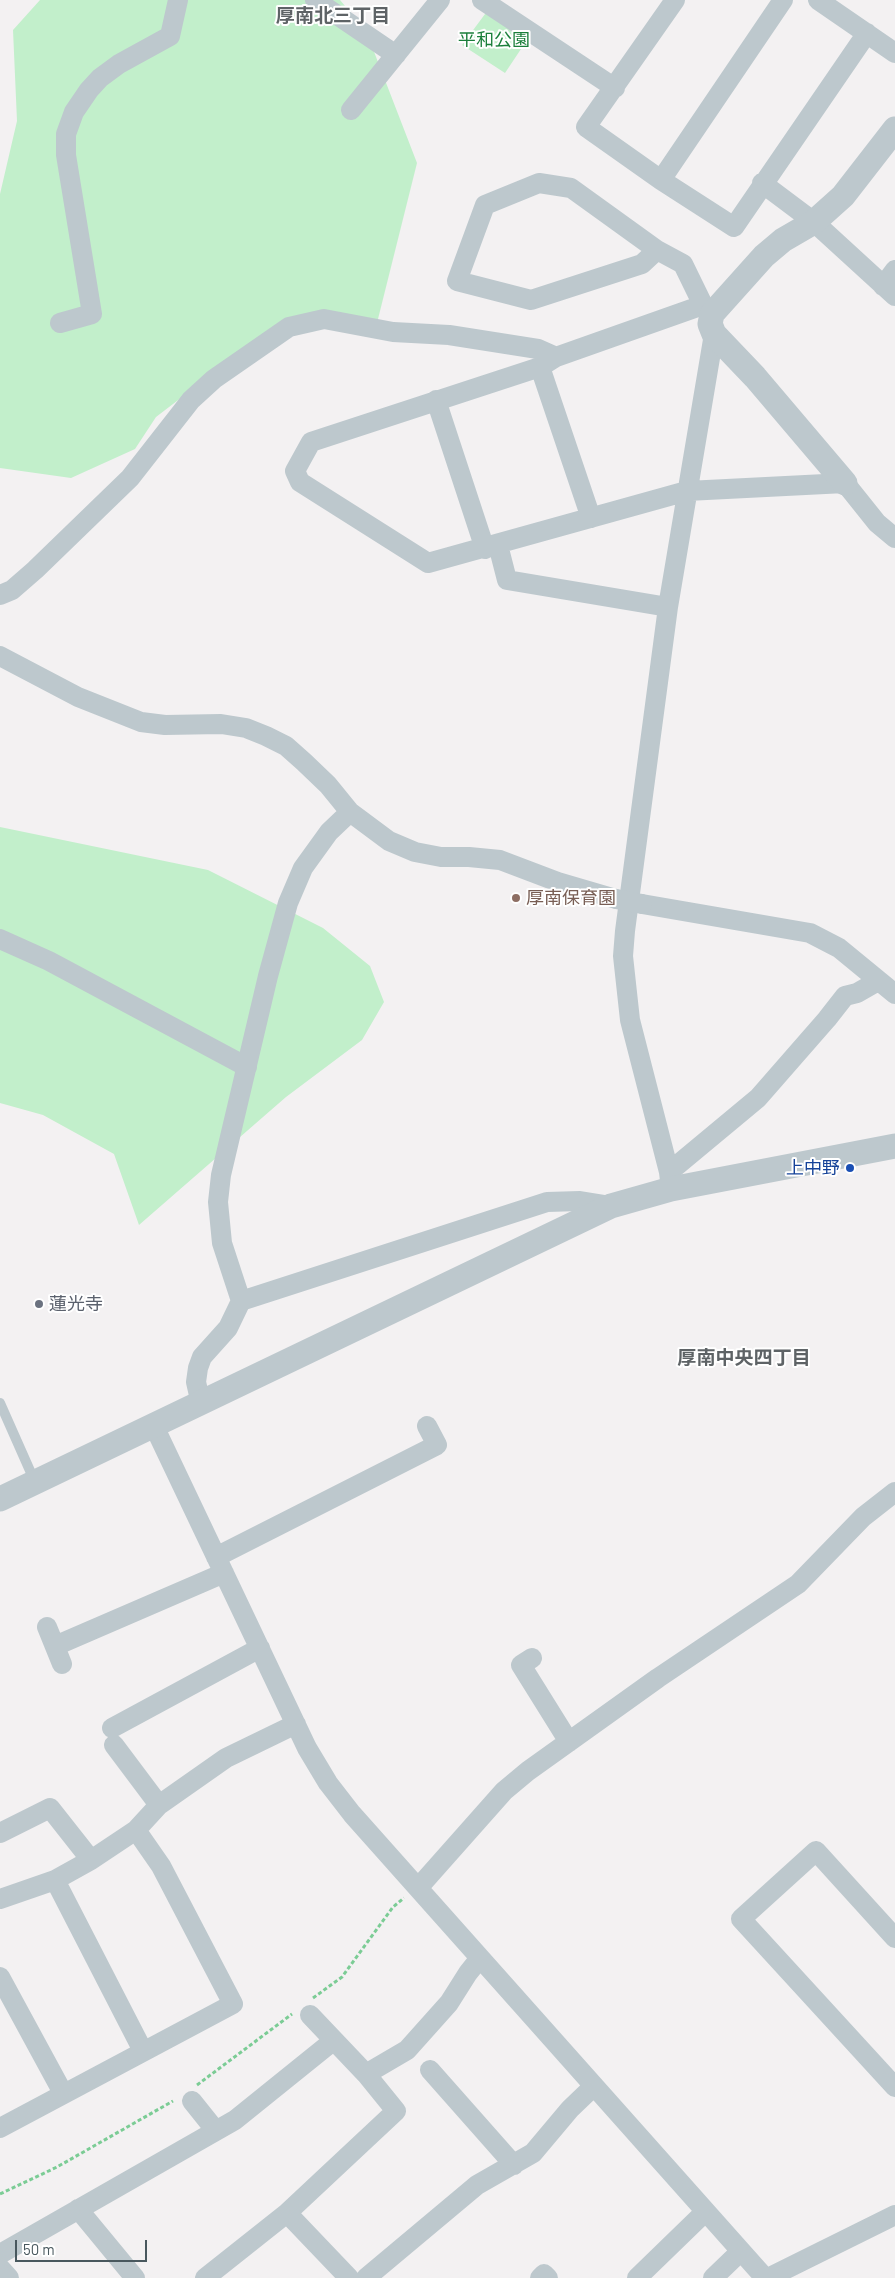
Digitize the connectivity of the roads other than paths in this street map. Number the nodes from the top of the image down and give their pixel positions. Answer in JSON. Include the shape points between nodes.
{"nodes":[{"id":1,"x":178,"y":0,"type":"edge"},
{"id":2,"x":315,"y":0,"type":"edge"},
{"id":3,"x":440,"y":0,"type":"edge"},
{"id":4,"x":482,"y":0,"type":"edge"},
{"id":5,"x":675,"y":0,"type":"edge"},
{"id":6,"x":782,"y":0,"type":"edge"},
{"id":7,"x":818,"y":0,"type":"edge"},
{"id":8,"x":867,"y":33,"type":"junction"},
{"id":9,"x":895,"y":53,"type":"edge"},
{"id":10,"x":396,"y":55,"type":"junction"},
{"id":11,"x":615,"y":88,"type":"junction"},
{"id":12,"x":351,"y":110,"type":"dead end"},
{"id":13,"x":895,"y":128,"type":"edge"},
{"id":14,"x":660,"y":180,"type":"junction"},
{"id":15,"x":762,"y":183,"type":"junction"},
{"id":16,"x":814,"y":222,"type":"junction"},
{"id":17,"x":657,"y":250,"type":"junction"},
{"id":18,"x":891,"y":284,"type":"edge"},
{"id":19,"x":710,"y":318,"type":"junction"},
{"id":20,"x":60,"y":322,"type":"dead end"},
{"id":21,"x":548,"y":362,"type":"junction"},
{"id":22,"x":436,"y":400,"type":"junction"},
{"id":23,"x":846,"y":482,"type":"junction"},
{"id":24,"x":687,"y":491,"type":"junction"},
{"id":25,"x":591,"y":518,"type":"junction"},
{"id":26,"x":895,"y":538,"type":"edge"},
{"id":27,"x":491,"y":547,"type":"junction"},
{"id":28,"x":0,"y":595,"type":"edge"},
{"id":29,"x":668,"y":607,"type":"junction"},
{"id":30,"x":0,"y":656,"type":"edge"},
{"id":31,"x":350,"y":812,"type":"junction"},
{"id":32,"x":0,"y":939,"type":"edge"},
{"id":33,"x":878,"y":981,"type":"junction"},
{"id":34,"x":895,"y":994,"type":"edge"},
{"id":35,"x":248,"y":1067,"type":"junction"},
{"id":36,"x":895,"y":1146,"type":"edge"},
{"id":37,"x":670,"y":1181,"type":"junction"},
{"id":38,"x":610,"y":1206,"type":"junction"},
{"id":39,"x":241,"y":1301,"type":"junction"},
{"id":40,"x":0,"y":1403,"type":"edge"},
{"id":41,"x":201,"y":1404,"type":"junction"},
{"id":42,"x":154,"y":1426,"type":"junction"},
{"id":43,"x":427,"y":1426,"type":"dead end"},
{"id":44,"x":35,"y":1483,"type":"junction"},
{"id":45,"x":895,"y":1492,"type":"edge"},
{"id":46,"x":0,"y":1499,"type":"edge"},
{"id":47,"x":220,"y":1565,"type":"junction"},
{"id":48,"x":48,"y":1627,"type":"dead end"},
{"id":49,"x":260,"y":1648,"type":"junction"},
{"id":50,"x":532,"y":1658,"type":"dead end"},
{"id":51,"x":296,"y":1724,"type":"junction"},
{"id":52,"x":569,"y":1742,"type":"junction"},
{"id":53,"x":159,"y":1805,"type":"junction"},
{"id":54,"x":136,"y":1830,"type":"junction"},
{"id":55,"x":0,"y":1832,"type":"edge"},
{"id":56,"x":91,"y":1860,"type":"junction"},
{"id":57,"x":55,"y":1880,"type":"junction"},
{"id":58,"x":418,"y":1888,"type":"junction"},
{"id":59,"x":0,"y":1899,"type":"edge"},
{"id":60,"x":895,"y":1938,"type":"edge"},
{"id":61,"x":480,"y":1958,"type":"junction"},
{"id":62,"x":0,"y":1977,"type":"edge"},
{"id":63,"x":306,"y":2009,"type":"road end"},
{"id":64,"x":333,"y":2041,"type":"junction"},
{"id":65,"x":143,"y":2051,"type":"junction"},
{"id":66,"x":430,"y":2070,"type":"dead end"},
{"id":67,"x":366,"y":2074,"type":"junction"},
{"id":68,"x":594,"y":2086,"type":"junction"},
{"id":69,"x":895,"y":2087,"type":"edge"},
{"id":70,"x":63,"y":2093,"type":"junction"},
{"id":71,"x":189,"y":2095,"type":"road end"},
{"id":72,"x":0,"y":2128,"type":"edge"},
{"id":73,"x":216,"y":2131,"type":"junction"},
{"id":74,"x":514,"y":2164,"type":"junction"},
{"id":75,"x":78,"y":2209,"type":"junction"},
{"id":76,"x":287,"y":2212,"type":"junction"},
{"id":77,"x":706,"y":2212,"type":"junction"},
{"id":78,"x":895,"y":2215,"type":"edge"},
{"id":79,"x":741,"y":2251,"type":"junction"},
{"id":80,"x":0,"y":2254,"type":"edge"},
{"id":81,"x":0,"y":2268,"type":"edge"},
{"id":82,"x":9,"y":2278,"type":"edge"},
{"id":83,"x":135,"y":2278,"type":"edge"},
{"id":84,"x":205,"y":2278,"type":"edge"},
{"id":85,"x":349,"y":2278,"type":"edge"},
{"id":86,"x":366,"y":2278,"type":"edge"},
{"id":87,"x":540,"y":2278,"type":"edge"},
{"id":88,"x":548,"y":2278,"type":"edge"},
{"id":89,"x":637,"y":2278,"type":"edge"},
{"id":90,"x":714,"y":2278,"type":"edge"},
{"id":91,"x":766,"y":2278,"type":"edge"}],
"edges":[{"from":1,"to":20,"type":"street","via":[[170,36],[100,78],[74,112],[66,134],[66,155],[92,314]]},
{"from":2,"to":10,"type":"street"},
{"from":3,"to":10,"type":"street"},
{"from":4,"to":11,"type":"street"},
{"from":5,"to":11,"type":"street"},
{"from":6,"to":14,"type":"street"},
{"from":7,"to":8,"type":"street"},
{"from":8,"to":9,"type":"street"},
{"from":8,"to":15,"type":"street"},
{"from":10,"to":12,"type":"street"},
{"from":11,"to":14,"type":"street","via":[[586,127]]},
{"from":13,"to":16,"type":"street","via":[[843,196]]},
{"from":14,"to":15,"type":"street","via":[[734,227]]},
{"from":15,"to":16,"type":"street"},
{"from":16,"to":18,"type":"street"},
{"from":16,"to":19,"type":"street","via":[[783,240],[764,256]]},
{"from":17,"to":17,"type":"street","via":[[571,188],[539,183],[485,205],[457,281],[531,300],[642,264]]},
{"from":17,"to":19,"type":"street","via":[[683,264]]},
{"from":19,"to":21,"type":"street"},
{"from":19,"to":23,"type":"street","via":[[755,377]]},
{"from":19,"to":24,"type":"street"},
{"from":21,"to":22,"type":"street"},
{"from":21,"to":25,"type":"street"},
{"from":21,"to":28,"type":"street","via":[[538,349],[449,335],[393,332],[324,320],[289,327],[214,379],[191,400],[130,478],[36,570],[12,590]]},
{"from":22,"to":27,"type":"street"},
{"from":22,"to":27,"type":"street","via":[[311,442],[295,471],[300,482],[428,563]]},
{"from":23,"to":24,"type":"street"},
{"from":23,"to":26,"type":"street","via":[[877,522]]},
{"from":24,"to":25,"type":"street"},
{"from":24,"to":29,"type":"street"},
{"from":25,"to":27,"type":"street"},
{"from":27,"to":29,"type":"street","via":[[507,580]]},
{"from":29,"to":37,"type":"street","via":[[623,956],[630,1020]]},
{"from":30,"to":31,"type":"street","via":[[78,696],[141,722],[221,724],[246,728],[266,736],[286,746],[304,762]]},
{"from":31,"to":33,"type":"street","bridge":true,"via":[[390,841],[415,852],[441,857],[500,860],[616,899],[810,933],[839,948]]},
{"from":31,"to":35,"type":"street","via":[[303,868],[288,903]]},
{"from":32,"to":35,"type":"street","via":[[49,961]]},
{"from":33,"to":34,"type":"street"},
{"from":33,"to":37,"type":"street","via":[[845,996],[758,1098]]},
{"from":35,"to":39,"type":"street","via":[[218,1202],[222,1243]]},
{"from":36,"to":37,"type":"street"},
{"from":37,"to":38,"type":"street"},
{"from":38,"to":39,"type":"street","via":[[547,1202]]},
{"from":38,"to":41,"type":"street"},
{"from":39,"to":41,"type":"street","via":[[228,1328],[202,1357],[196,1382]]},
{"from":40,"to":44,"type":"lane"},
{"from":41,"to":42,"type":"street"},
{"from":42,"to":44,"type":"street"},
{"from":42,"to":47,"type":"street"},
{"from":43,"to":47,"type":"street","via":[[436,1445]]},
{"from":44,"to":46,"type":"street"},
{"from":45,"to":52,"type":"street","via":[[863,1517],[798,1584]]},
{"from":47,"to":48,"type":"street","via":[[58,1655]]},
{"from":47,"to":49,"type":"street"},
{"from":49,"to":51,"type":"street"},
{"from":49,"to":53,"type":"street","via":[[113,1737]]},
{"from":50,"to":52,"type":"street","via":[[521,1665]]},
{"from":51,"to":53,"type":"street","via":[[226,1758]]},
{"from":51,"to":58,"type":"street","via":[[328,1783]]},
{"from":52,"to":58,"type":"street","via":[[504,1791]]},
{"from":53,"to":54,"type":"street"},
{"from":54,"to":56,"type":"street"},
{"from":54,"to":65,"type":"street","via":[[161,1866],[234,2004]]},
{"from":55,"to":56,"type":"street","via":[[50,1808]]},
{"from":56,"to":57,"type":"street"},
{"from":57,"to":59,"type":"street"},
{"from":57,"to":65,"type":"street"},
{"from":58,"to":61,"type":"street"},
{"from":60,"to":69,"type":"street","via":[[816,1851],[741,1918]]},
{"from":61,"to":67,"type":"street","via":[[449,2003],[407,2050]]},
{"from":61,"to":68,"type":"street"},
{"from":62,"to":70,"type":"street"},
{"from":63,"to":64,"type":"street"},
{"from":64,"to":67,"type":"street"},
{"from":64,"to":73,"type":"street","via":[[236,2120]]},
{"from":65,"to":70,"type":"street"},
{"from":66,"to":74,"type":"street"},
{"from":67,"to":76,"type":"street","via":[[396,2111]]},
{"from":68,"to":74,"type":"street","via":[[570,2109],[534,2153]]},
{"from":68,"to":77,"type":"street"},
{"from":70,"to":72,"type":"street"},
{"from":71,"to":73,"type":"street"},
{"from":73,"to":75,"type":"street"},
{"from":74,"to":86,"type":"street","via":[[477,2185]]},
{"from":75,"to":80,"type":"street"},
{"from":75,"to":83,"type":"street"},
{"from":76,"to":84,"type":"street"},
{"from":76,"to":85,"type":"street"},
{"from":77,"to":79,"type":"street"},
{"from":77,"to":89,"type":"street"},
{"from":78,"to":91,"type":"street"},
{"from":79,"to":90,"type":"street"},
{"from":79,"to":91,"type":"street"},
{"from":81,"to":82,"type":"street"},
{"from":87,"to":88,"type":"street","via":[[544,2274]]}]}
